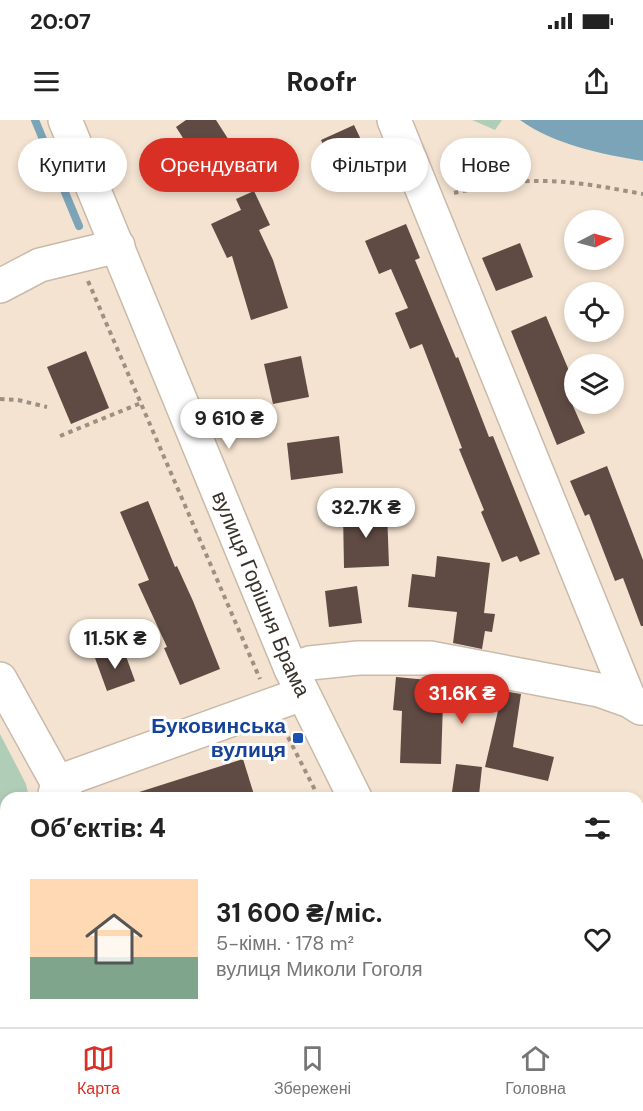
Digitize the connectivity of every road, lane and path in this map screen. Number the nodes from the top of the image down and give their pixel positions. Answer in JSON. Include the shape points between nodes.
{"nodes":[{"id":1,"x":65,"y":120,"type":"edge"},
{"id":2,"x":394,"y":120,"type":"edge"},
{"id":3,"x":643,"y":194,"type":"edge"},
{"id":4,"x":427,"y":199,"type":"junction"},
{"id":5,"x":118,"y":246,"type":"junction"},
{"id":6,"x":77,"y":256,"type":"junction"},
{"id":7,"x":0,"y":286,"type":"edge"},
{"id":8,"x":0,"y":399,"type":"edge"},
{"id":9,"x":141,"y":402,"type":"junction"},
{"id":10,"x":48,"y":407,"type":"dead end"},
{"id":11,"x":60,"y":436,"type":"dead end"},
{"id":12,"x":0,"y":679,"type":"edge"},
{"id":13,"x":297,"y":681,"type":"junction"},
{"id":14,"x":272,"y":705,"type":"junction"},
{"id":15,"x":637,"y":705,"type":"edge"},
{"id":16,"x":58,"y":792,"type":"edge"},
{"id":17,"x":61,"y":792,"type":"edge"},
{"id":18,"x":316,"y":792,"type":"edge"},
{"id":19,"x":352,"y":792,"type":"edge"}],
"edges":[{"from":1,"to":5,"type":"street","name":"вулиця Горішня Брама"},
{"from":2,"to":4,"type":"street"},
{"from":3,"to":4,"type":"path","via":[[593,184],[540,181],[482,187]]},
{"from":4,"to":15,"type":"street"},
{"from":5,"to":6,"type":"street"},
{"from":5,"to":13,"type":"street","name":"вулиця Горішня Брама"},
{"from":6,"to":7,"type":"street","via":[[40,265]]},
{"from":6,"to":9,"type":"path"},
{"from":8,"to":10,"type":"path"},
{"from":9,"to":11,"type":"path"},
{"from":9,"to":14,"type":"path"},
{"from":12,"to":16,"type":"street"},
{"from":13,"to":14,"type":"street"},
{"from":13,"to":15,"type":"street","via":[[310,663],[430,658],[599,690]]},
{"from":13,"to":19,"type":"street","name":"вулиця Горішня Брама"},
{"from":14,"to":17,"type":"street"},
{"from":14,"to":18,"type":"path"}]}
